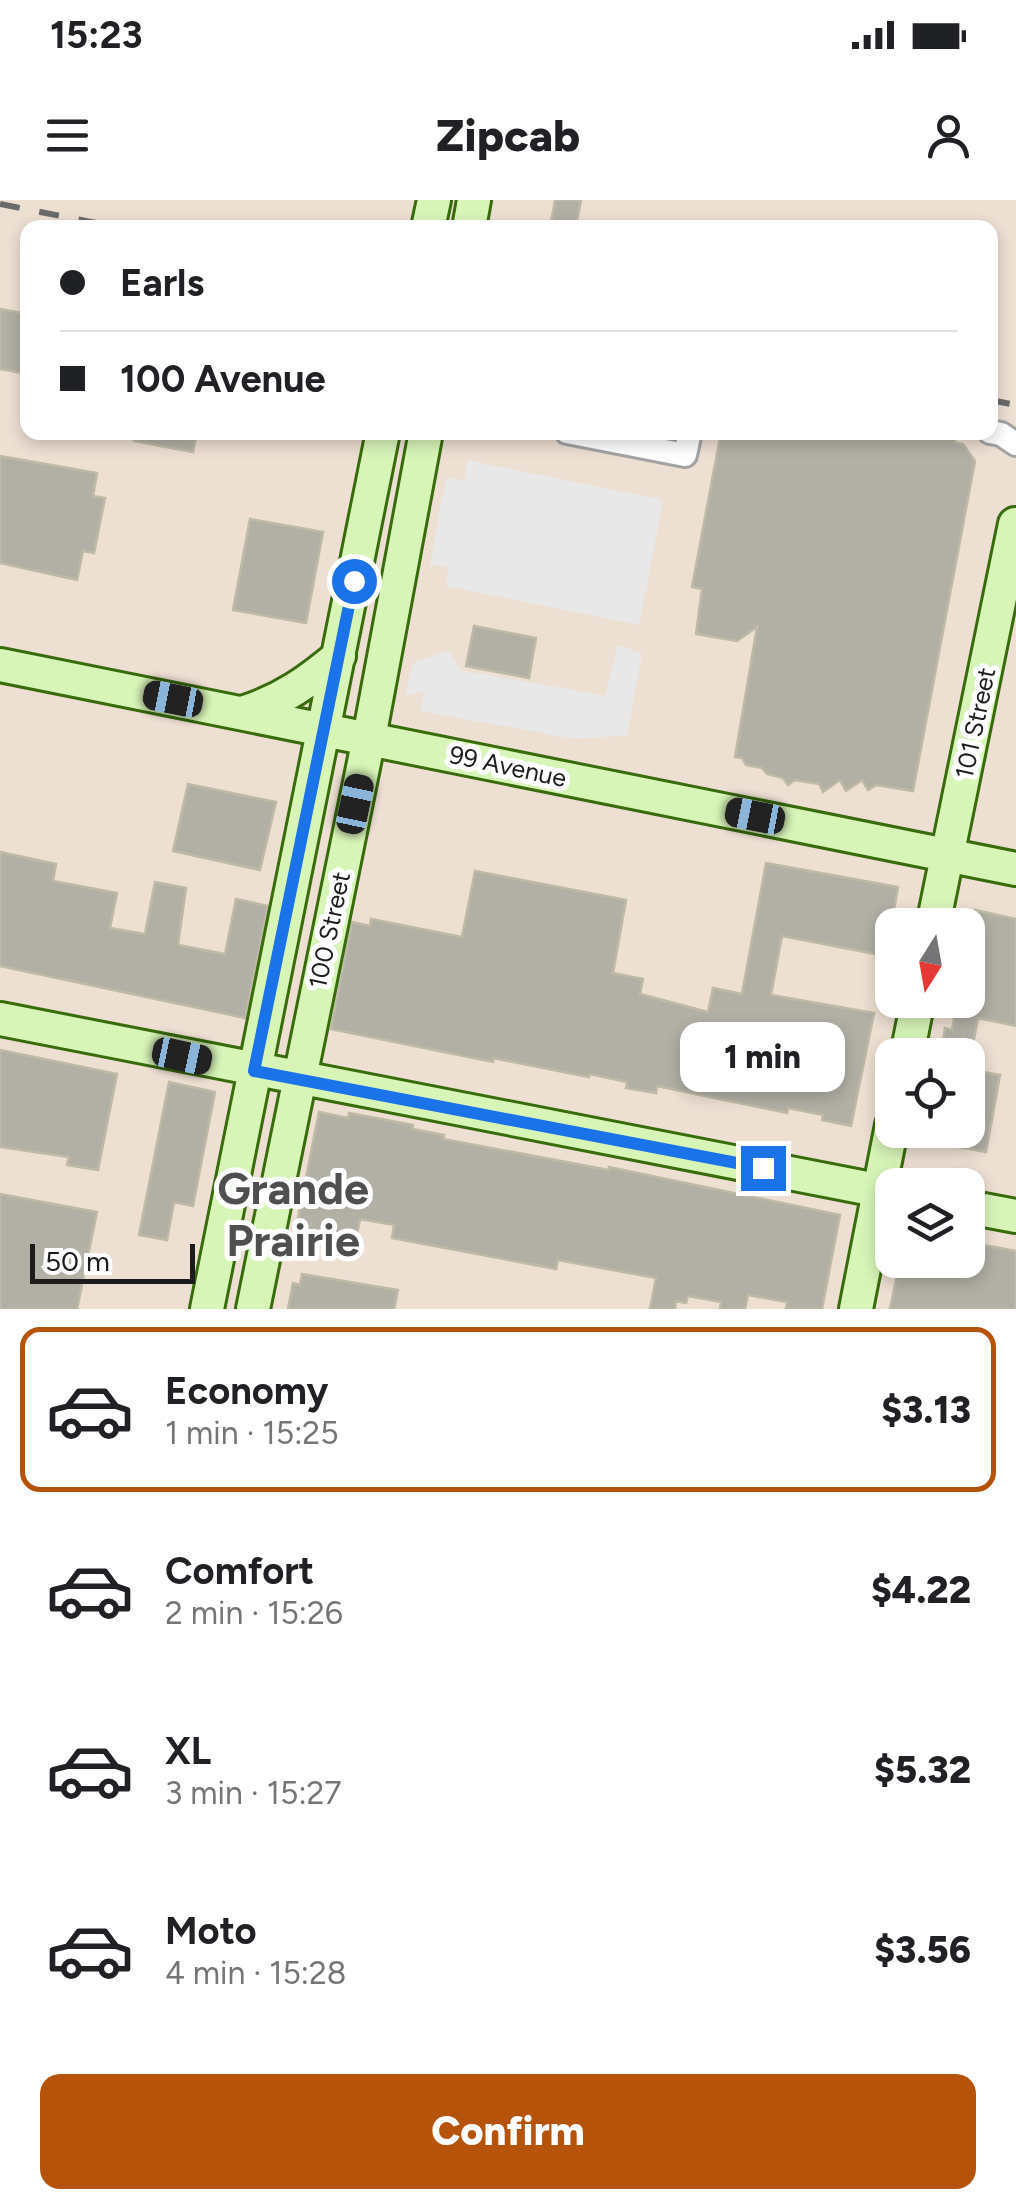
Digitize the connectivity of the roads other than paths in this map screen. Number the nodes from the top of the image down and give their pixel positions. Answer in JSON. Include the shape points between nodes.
{"nodes":[{"id":1,"x":381,"y":440,"type":"edge"},
{"id":2,"x":425,"y":440,"type":"edge"},
{"id":3,"x":647,"y":440,"type":"edge"},
{"id":4,"x":688,"y":444,"type":"edge"},
{"id":5,"x":1016,"y":523,"type":"edge"},
{"id":6,"x":339,"y":656,"type":"junction"},
{"id":7,"x":0,"y":665,"type":"edge"},
{"id":8,"x":242,"y":712,"type":"junction"},
{"id":9,"x":323,"y":729,"type":"junction"},
{"id":10,"x":369,"y":738,"type":"junction"},
{"id":11,"x":948,"y":856,"type":"junction"},
{"id":12,"x":1016,"y":870,"type":"edge"},
{"id":13,"x":937,"y":908,"type":"edge"},
{"id":14,"x":0,"y":1019,"type":"edge"},
{"id":15,"x":254,"y":1071,"type":"junction"},
{"id":16,"x":298,"y":1079,"type":"junction"},
{"id":17,"x":875,"y":1190,"type":"edge"},
{"id":18,"x":985,"y":1210,"type":"edge"},
{"id":19,"x":1016,"y":1216,"type":"edge"},
{"id":20,"x":875,"y":1235,"type":"edge"},
{"id":21,"x":208,"y":1309,"type":"edge"},
{"id":22,"x":254,"y":1309,"type":"edge"},
{"id":23,"x":856,"y":1309,"type":"edge"}],
"edges":[{"from":1,"to":6,"type":"main road","name":"100 Street"},
{"from":2,"to":10,"type":"main road","name":"100 Street"},
{"from":3,"to":4,"type":"street"},
{"from":5,"to":11,"type":"main road","name":"101 Street"},
{"from":6,"to":8,"type":"main road","via":[[277,702]]},
{"from":6,"to":9,"type":"main road","name":"100 Street"},
{"from":7,"to":8,"type":"main road","name":"99 Avenue"},
{"from":8,"to":9,"type":"main road","name":"99 Avenue"},
{"from":9,"to":10,"type":"main road","name":"99 Avenue"},
{"from":9,"to":15,"type":"main road","name":"100 Street"},
{"from":10,"to":11,"type":"main road","name":"99 Avenue"},
{"from":10,"to":16,"type":"main road","name":"100 Street"},
{"from":11,"to":12,"type":"main road","name":"99 Avenue"},
{"from":11,"to":13,"type":"main road","name":"101 Street"},
{"from":14,"to":15,"type":"main road"},
{"from":15,"to":16,"type":"main road"},
{"from":15,"to":21,"type":"main road","name":"100 Street"},
{"from":16,"to":17,"type":"main road"},
{"from":16,"to":22,"type":"main road","name":"100 Street"},
{"from":18,"to":19,"type":"main road"},
{"from":20,"to":23,"type":"main road"}]}
